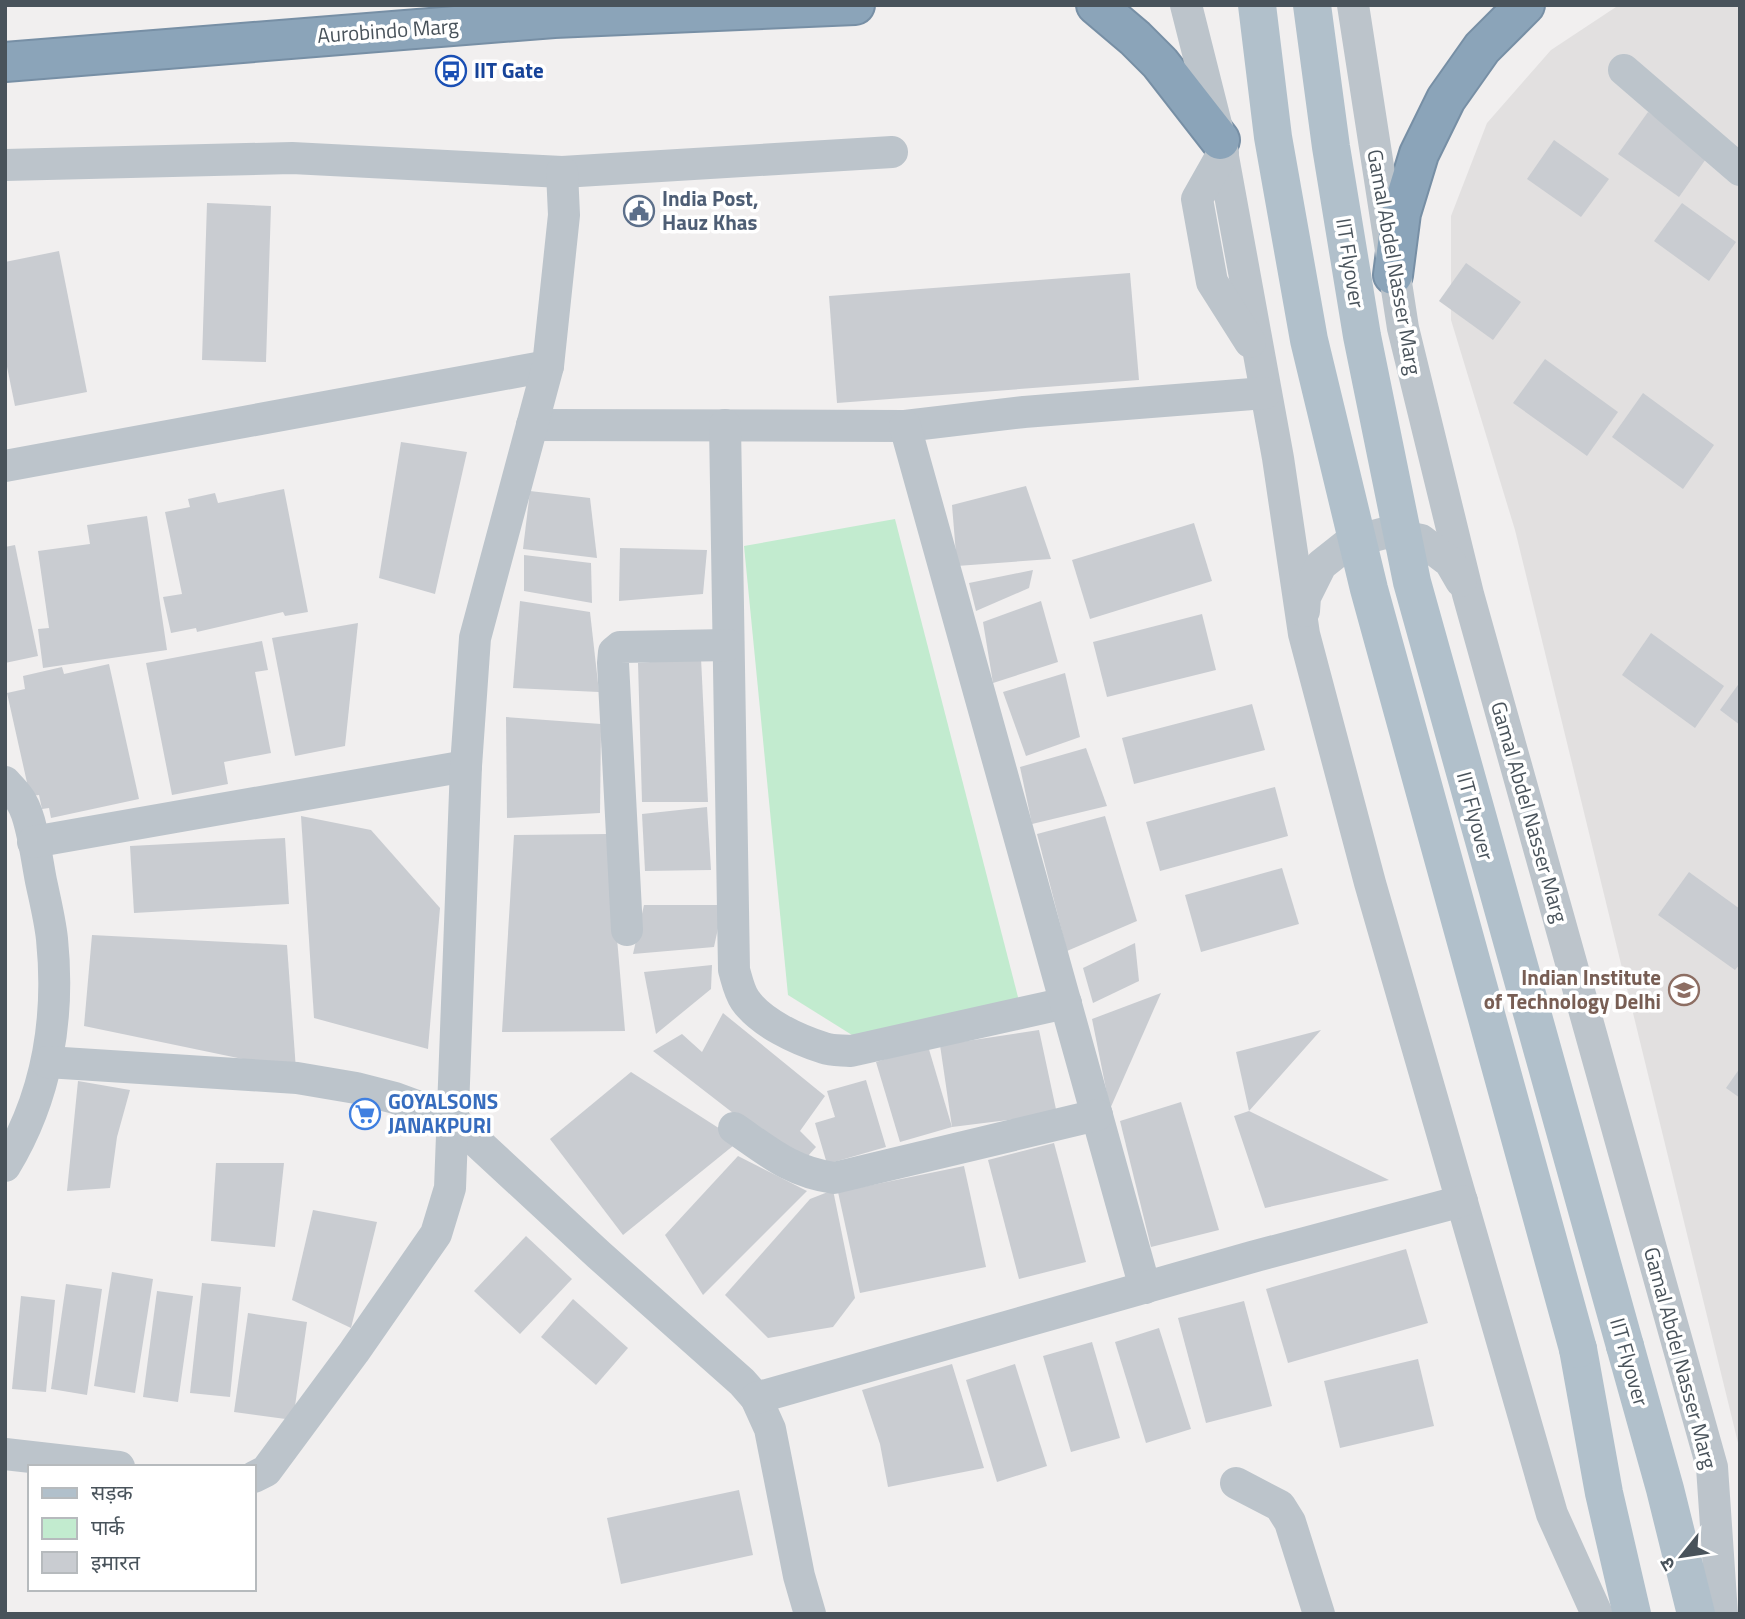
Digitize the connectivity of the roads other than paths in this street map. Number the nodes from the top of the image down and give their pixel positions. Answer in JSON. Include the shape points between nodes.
{"nodes":[{"id":1,"x":855,"y":5,"type":"edge"},
{"id":2,"x":1096,"y":5,"type":"edge"},
{"id":3,"x":1186,"y":5,"type":"edge"},
{"id":4,"x":1257,"y":5,"type":"edge"},
{"id":5,"x":1312,"y":5,"type":"edge"},
{"id":6,"x":1353,"y":5,"type":"edge"},
{"id":7,"x":1525,"y":5,"type":"edge"},
{"id":8,"x":5,"y":62,"type":"edge"},
{"id":9,"x":1624,"y":70,"type":"dead end"},
{"id":10,"x":1222,"y":146,"type":"junction"},
{"id":11,"x":892,"y":152,"type":"dead end"},
{"id":12,"x":5,"y":164,"type":"edge"},
{"id":13,"x":1740,"y":170,"type":"edge"},
{"id":14,"x":562,"y":172,"type":"junction"},
{"id":15,"x":1393,"y":275,"type":"junction"},
{"id":16,"x":548,"y":366,"type":"junction"},
{"id":17,"x":1265,"y":393,"type":"junction"},
{"id":18,"x":532,"y":425,"type":"junction"},
{"id":19,"x":725,"y":425,"type":"junction"},
{"id":20,"x":905,"y":426,"type":"junction"},
{"id":21,"x":5,"y":466,"type":"edge"},
{"id":22,"x":1468,"y":594,"type":"junction"},
{"id":23,"x":1304,"y":634,"type":"junction"},
{"id":24,"x":728,"y":645,"type":"junction"},
{"id":25,"x":466,"y":766,"type":"junction"},
{"id":26,"x":5,"y":782,"type":"edge"},
{"id":27,"x":33,"y":842,"type":"junction"},
{"id":28,"x":627,"y":930,"type":"dead end"},
{"id":29,"x":1066,"y":1003,"type":"junction"},
{"id":30,"x":47,"y":1062,"type":"junction"},
{"id":31,"x":1097,"y":1115,"type":"junction"},
{"id":32,"x":452,"y":1119,"type":"junction"},
{"id":33,"x":734,"y":1128,"type":"dead end"},
{"id":34,"x":5,"y":1166,"type":"edge"},
{"id":35,"x":1462,"y":1201,"type":"junction"},
{"id":36,"x":1145,"y":1288,"type":"junction"},
{"id":37,"x":756,"y":1398,"type":"junction"},
{"id":38,"x":5,"y":1454,"type":"edge"},
{"id":39,"x":101,"y":1465,"type":"edge"},
{"id":40,"x":256,"y":1476,"type":"edge"},
{"id":41,"x":1236,"y":1483,"type":"dead end"},
{"id":42,"x":810,"y":1614,"type":"edge"},
{"id":43,"x":1319,"y":1614,"type":"edge"},
{"id":44,"x":1597,"y":1614,"type":"edge"},
{"id":45,"x":1632,"y":1614,"type":"edge"},
{"id":46,"x":1696,"y":1614,"type":"edge"},
{"id":47,"x":1722,"y":1614,"type":"edge"}],
"edges":[{"from":1,"to":8,"type":"highway","name":"Aurobindo Marg","via":[[554,18]]},
{"from":2,"to":10,"type":"highway","via":[[1160,63]]},
{"from":3,"to":10,"type":"street"},
{"from":4,"to":45,"type":"main road","name":"IIT Flyover","bridge":true,"via":[[1273,137],[1310,340],[1363,563],[1578,1349]]},
{"from":5,"to":46,"type":"main road","name":"IIT Flyover","bridge":true,"via":[[1362,337],[1412,582]]},
{"from":6,"to":15,"type":"street","name":"Gamal Abdel Nasser Marg"},
{"from":7,"to":15,"type":"highway","via":[[1482,48],[1453,89],[1419,154],[1401,213]]},
{"from":9,"to":13,"type":"street"},
{"from":10,"to":17,"type":"street"},
{"from":11,"to":14,"type":"street"},
{"from":12,"to":14,"type":"street","via":[[292,158]]},
{"from":14,"to":16,"type":"street","via":[[564,215]]},
{"from":15,"to":22,"type":"street","name":"Gamal Abdel Nasser Marg"},
{"from":16,"to":18,"type":"street"},
{"from":16,"to":21,"type":"street"},
{"from":17,"to":20,"type":"street"},
{"from":17,"to":23,"type":"street"},
{"from":18,"to":19,"type":"street"},
{"from":18,"to":25,"type":"street","via":[[475,638]]},
{"from":19,"to":20,"type":"street"},
{"from":19,"to":24,"type":"street"},
{"from":20,"to":29,"type":"street"},
{"from":22,"to":23,"type":"street","via":[[1450,562],[1420,540],[1385,533],[1350,542],[1321,565],[1305,597]]},
{"from":22,"to":47,"type":"street","name":"Gamal Abdel Nasser Marg","via":[[1712,1467]]},
{"from":23,"to":35,"type":"street"},
{"from":24,"to":28,"type":"street","via":[[620,647],[614,652]]},
{"from":24,"to":29,"type":"street","via":[[734,970],[747,1002],[788,1032],[825,1049],[850,1051]]},
{"from":25,"to":27,"type":"street"},
{"from":25,"to":32,"type":"street"},
{"from":26,"to":27,"type":"street","via":[[23,804]]},
{"from":27,"to":30,"type":"street","via":[[52,937],[55,1003]]},
{"from":29,"to":31,"type":"street"},
{"from":30,"to":32,"type":"street","via":[[297,1078],[395,1098]]},
{"from":30,"to":34,"type":"street","via":[[21,1140]]},
{"from":31,"to":33,"type":"street","via":[[834,1178],[783,1162]]},
{"from":31,"to":36,"type":"street"},
{"from":32,"to":37,"type":"street"},
{"from":32,"to":40,"type":"street","via":[[451,1178],[436,1234],[266,1471]]},
{"from":35,"to":36,"type":"street"},
{"from":35,"to":44,"type":"street","via":[[1552,1514]]},
{"from":36,"to":37,"type":"street"},
{"from":37,"to":42,"type":"street","via":[[770,1429]]},
{"from":38,"to":39,"type":"street"},
{"from":41,"to":43,"type":"street","via":[[1280,1506],[1290,1522]]}]}
